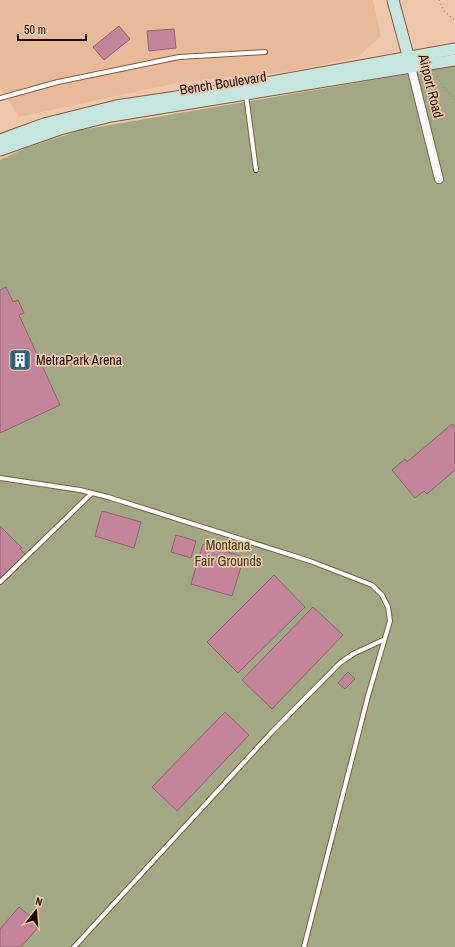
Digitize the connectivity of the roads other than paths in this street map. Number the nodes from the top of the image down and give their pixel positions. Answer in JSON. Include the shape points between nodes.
{"nodes":[{"id":1,"x":393,"y":0,"type":"edge"},
{"id":2,"x":265,"y":52,"type":"dead end"},
{"id":3,"x":454,"y":53,"type":"edge"},
{"id":4,"x":410,"y":62,"type":"junction"},
{"id":5,"x":245,"y":91,"type":"junction"},
{"id":6,"x":0,"y":98,"type":"edge"},
{"id":7,"x":0,"y":140,"type":"edge"},
{"id":8,"x":0,"y":150,"type":"edge"},
{"id":9,"x":256,"y":170,"type":"dead end"},
{"id":10,"x":439,"y":179,"type":"dead end"},
{"id":11,"x":0,"y":478,"type":"edge"},
{"id":12,"x":92,"y":493,"type":"junction"},
{"id":13,"x":0,"y":582,"type":"edge"},
{"id":14,"x":383,"y":640,"type":"junction"},
{"id":15,"x":74,"y":947,"type":"edge"},
{"id":16,"x":304,"y":947,"type":"edge"}],
"edges":[{"from":1,"to":4,"type":"main road","name":"Airport Road"},
{"from":2,"to":6,"type":"lane","via":[[179,57],[58,82]]},
{"from":3,"to":4,"type":"main road"},
{"from":3,"to":4,"type":"main road","via":[[436,63]]},
{"from":4,"to":5,"type":"main road"},
{"from":4,"to":10,"type":"street","name":"Airport Road"},
{"from":5,"to":7,"type":"main road","via":[[100,109],[44,124]]},
{"from":5,"to":8,"type":"main road","name":"Bench Boulevard","via":[[111,116],[60,129]]},
{"from":5,"to":9,"type":"lane"},
{"from":11,"to":12,"type":"lane"},
{"from":12,"to":13,"type":"lane"},
{"from":12,"to":14,"type":"lane","via":[[310,561],[372,585],[382,594],[388,607],[390,621]]},
{"from":14,"to":15,"type":"lane","via":[[340,663]]},
{"from":14,"to":16,"type":"lane"}]}
